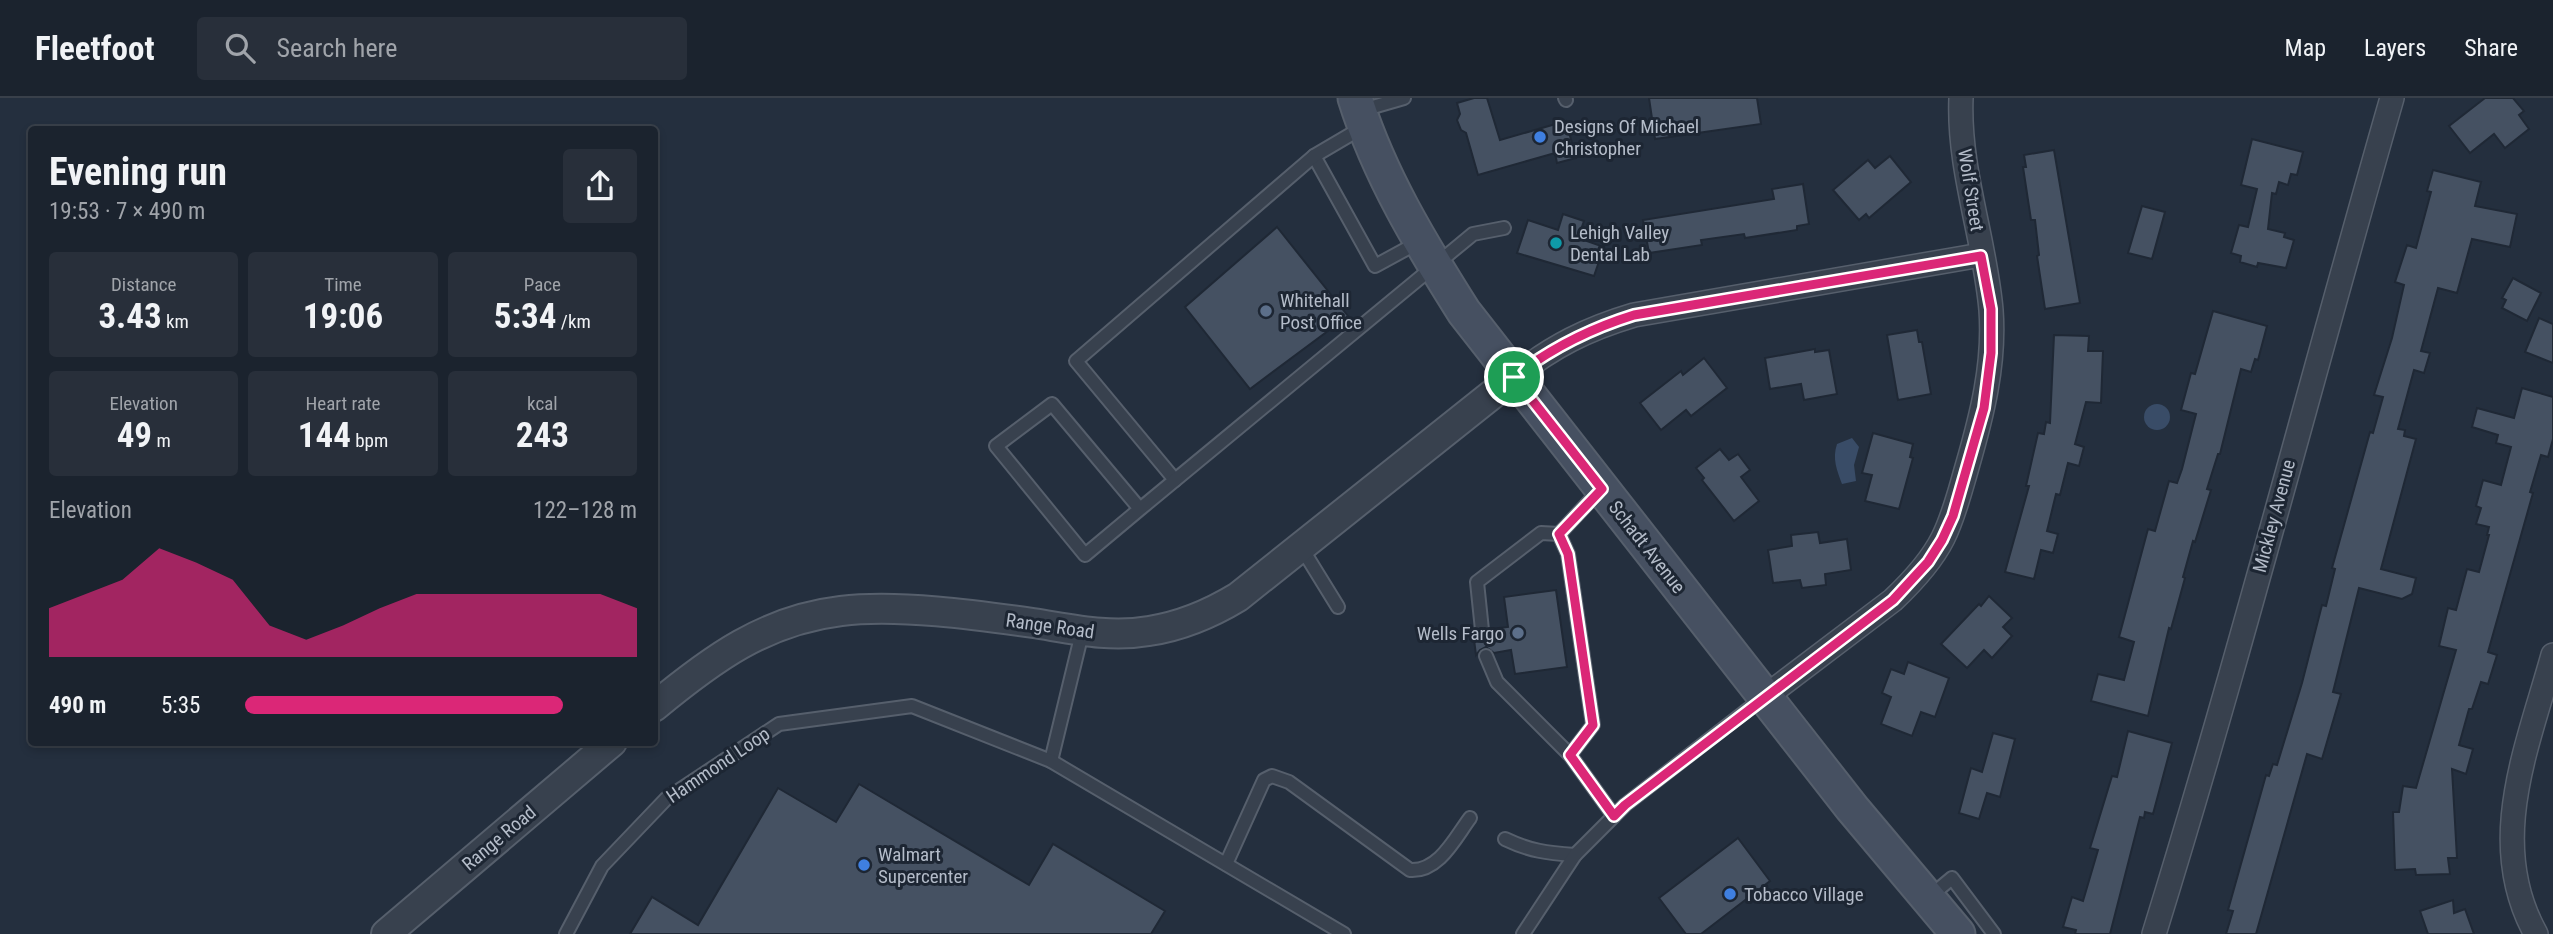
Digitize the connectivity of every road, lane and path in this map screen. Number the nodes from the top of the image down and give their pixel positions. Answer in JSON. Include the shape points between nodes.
{"nodes":[{"id":1,"x":1404,"y":98,"type":"edge"},
{"id":2,"x":1961,"y":98,"type":"edge"},
{"id":3,"x":2392,"y":98,"type":"edge"},
{"id":4,"x":1359,"y":112,"type":"edge"},
{"id":5,"x":1314,"y":156,"type":"junction"},
{"id":6,"x":1504,"y":228,"type":"dead end"},
{"id":7,"x":1427,"y":254,"type":"junction"},
{"id":8,"x":1981,"y":256,"type":"junction"},
{"id":9,"x":1514,"y":377,"type":"junction"},
{"id":10,"x":1175,"y":480,"type":"junction"},
{"id":11,"x":1602,"y":489,"type":"junction"},
{"id":12,"x":1140,"y":509,"type":"junction"},
{"id":13,"x":1559,"y":534,"type":"junction"},
{"id":14,"x":1301,"y":547,"type":"junction"},
{"id":15,"x":1338,"y":607,"type":"dead end"},
{"id":16,"x":1482,"y":630,"type":"dead end"},
{"id":17,"x":1082,"y":633,"type":"junction"},
{"id":18,"x":2553,"y":654,"type":"edge"},
{"id":19,"x":1486,"y":656,"type":"dead end"},
{"id":20,"x":1765,"y":697,"type":"junction"},
{"id":21,"x":658,"y":704,"type":"edge"},
{"id":22,"x":607,"y":746,"type":"edge"},
{"id":23,"x":1570,"y":755,"type":"junction"},
{"id":24,"x":1051,"y":761,"type":"junction"},
{"id":25,"x":1614,"y":816,"type":"junction"},
{"id":26,"x":1470,"y":818,"type":"dead end"},
{"id":27,"x":1505,"y":839,"type":"dead end"},
{"id":28,"x":1575,"y":855,"type":"junction"},
{"id":29,"x":1226,"y":864,"type":"junction"},
{"id":30,"x":1928,"y":898,"type":"junction"},
{"id":31,"x":394,"y":931,"type":"edge"},
{"id":32,"x":566,"y":934,"type":"edge"},
{"id":33,"x":1344,"y":934,"type":"edge"},
{"id":34,"x":1523,"y":934,"type":"edge"},
{"id":35,"x":1958,"y":934,"type":"edge"},
{"id":36,"x":1994,"y":934,"type":"edge"},
{"id":37,"x":2154,"y":934,"type":"edge"},
{"id":38,"x":2536,"y":934,"type":"edge"}],
"edges":[{"from":1,"to":4,"type":"lane"},
{"from":2,"to":8,"type":"street","name":"Wolf Street","via":[[1964,153]]},
{"from":3,"to":37,"type":"street","name":"Mickley Avenue","via":[[2206,767]]},
{"from":4,"to":5,"type":"lane"},
{"from":4,"to":7,"type":"main road","name":"Schadt Avenue","via":[[1392,191]]},
{"from":5,"to":7,"type":"lane","via":[[1375,266]]},
{"from":5,"to":10,"type":"lane","via":[[1076,361]]},
{"from":6,"to":7,"type":"lane","via":[[1473,234]]},
{"from":7,"to":9,"type":"main road","name":"Schadt Avenue"},
{"from":7,"to":10,"type":"lane"},
{"from":8,"to":9,"type":"street","via":[[1634,315],[1566,341]]},
{"from":8,"to":20,"type":"street","name":"Wolf Street","via":[[1991,309],[1984,408],[1942,540],[1893,600]]},
{"from":9,"to":11,"type":"main road","name":"Schadt Avenue"},
{"from":9,"to":14,"type":"street","name":"Range Road"},
{"from":10,"to":12,"type":"lane"},
{"from":11,"to":13,"type":"lane"},
{"from":11,"to":20,"type":"main road","name":"Schadt Avenue"},
{"from":12,"to":12,"type":"lane","via":[[1085,555],[996,446],[1052,404]]},
{"from":13,"to":16,"type":"lane","via":[[1541,533],[1477,582]]},
{"from":13,"to":23,"type":"lane","via":[[1568,554],[1593,725]]},
{"from":14,"to":15,"type":"lane"},
{"from":14,"to":17,"type":"street","name":"Range Road","via":[[1238,597],[1184,624],[1147,632]]},
{"from":17,"to":21,"type":"street","name":"Range Road","via":[[971,616],[880,608],[840,611],[773,628],[736,645]]},
{"from":17,"to":24,"type":"lane"},
{"from":18,"to":38,"type":"street","via":[[2514,797],[2511,825],[2519,895]]},
{"from":19,"to":23,"type":"lane","via":[[1497,681]]},
{"from":20,"to":25,"type":"lane"},
{"from":20,"to":30,"type":"main road","name":"Schadt Avenue"},
{"from":22,"to":31,"type":"street","name":"Range Road"},
{"from":23,"to":25,"type":"lane"},
{"from":24,"to":29,"type":"lane","name":"Hammond Loop"},
{"from":24,"to":32,"type":"lane","name":"Hammond Loop","via":[[912,706],[779,724],[666,799],[602,866]]},
{"from":25,"to":28,"type":"lane"},
{"from":26,"to":29,"type":"lane","via":[[1437,862],[1420,871],[1410,870],[1289,782],[1272,776],[1265,780]]},
{"from":27,"to":28,"type":"lane","via":[[1539,852]]},
{"from":28,"to":34,"type":"lane"},
{"from":29,"to":33,"type":"lane","name":"Hammond Loop"},
{"from":30,"to":35,"type":"main road","name":"Schadt Avenue"},
{"from":30,"to":36,"type":"lane","via":[[1952,878]]}]}
